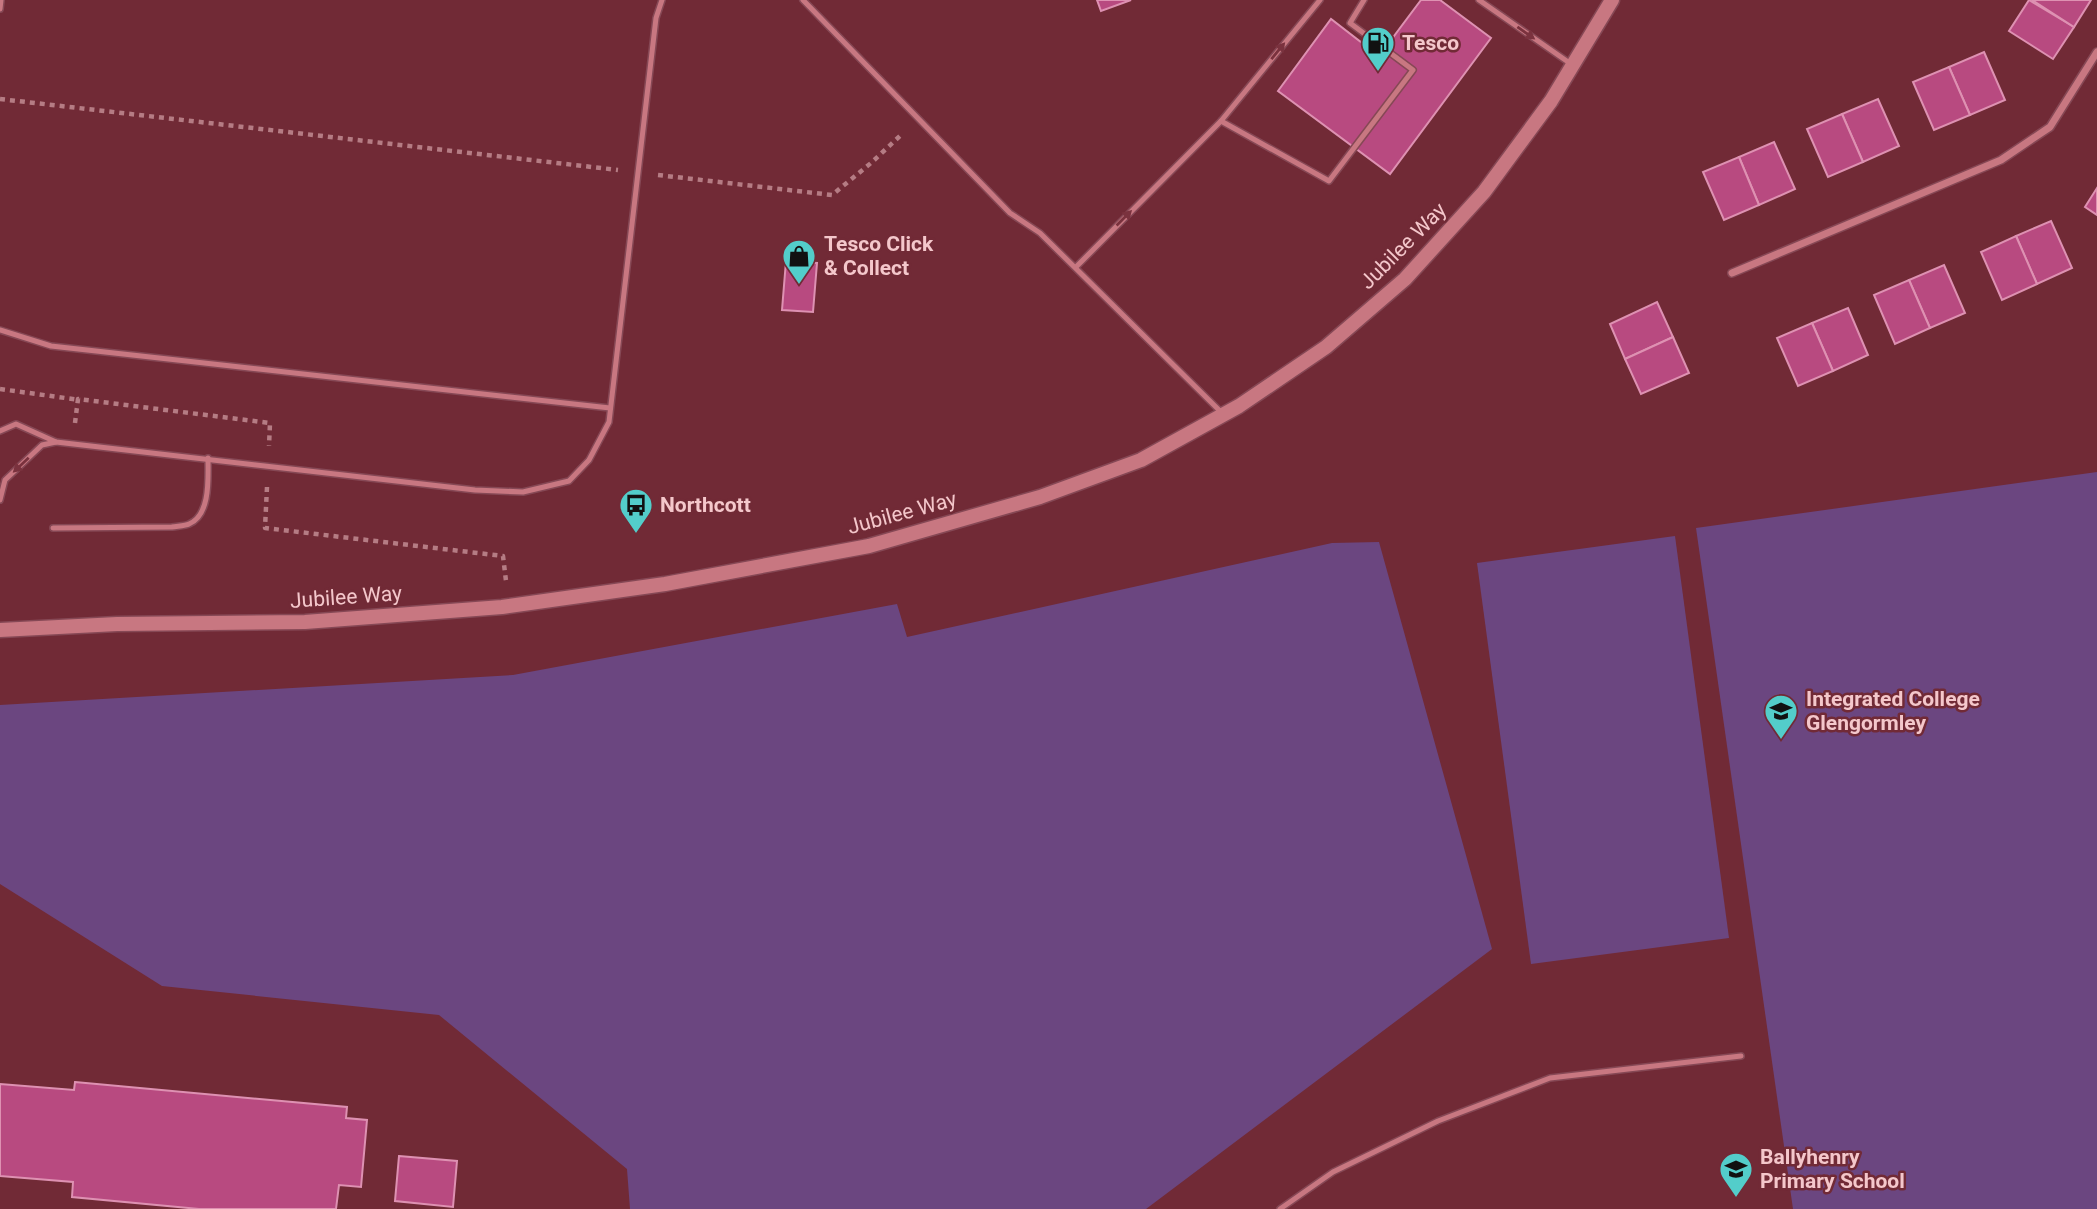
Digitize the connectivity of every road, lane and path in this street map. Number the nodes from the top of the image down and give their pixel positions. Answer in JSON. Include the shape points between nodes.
{"nodes":[{"id":1,"x":1,"y":0,"type":"edge"},
{"id":2,"x":662,"y":0,"type":"edge"},
{"id":3,"x":803,"y":0,"type":"edge"},
{"id":4,"x":1321,"y":0,"type":"edge"},
{"id":5,"x":1364,"y":0,"type":"edge"},
{"id":6,"x":1479,"y":0,"type":"edge"},
{"id":7,"x":1612,"y":0,"type":"edge"},
{"id":8,"x":0,"y":9,"type":"edge"},
{"id":9,"x":2097,"y":52,"type":"edge"},
{"id":10,"x":1573,"y":65,"type":"junction"},
{"id":11,"x":0,"y":99,"type":"edge"},
{"id":12,"x":919,"y":118,"type":"junction"},
{"id":13,"x":1221,"y":121,"type":"junction"},
{"id":14,"x":639,"y":173,"type":"junction"},
{"id":15,"x":1076,"y":267,"type":"junction"},
{"id":16,"x":1732,"y":273,"type":"dead end"},
{"id":17,"x":0,"y":330,"type":"edge"},
{"id":18,"x":0,"y":389,"type":"edge"},
{"id":19,"x":81,"y":400,"type":"junction"},
{"id":20,"x":610,"y":408,"type":"junction"},
{"id":21,"x":1224,"y":414,"type":"junction"},
{"id":22,"x":0,"y":431,"type":"edge"},
{"id":23,"x":56,"y":442,"type":"junction"},
{"id":24,"x":72,"y":443,"type":"junction"},
{"id":25,"x":208,"y":458,"type":"junction"},
{"id":26,"x":268,"y":466,"type":"junction"},
{"id":27,"x":0,"y":500,"type":"edge"},
{"id":28,"x":53,"y":528,"type":"dead end"},
{"id":29,"x":510,"y":606,"type":"junction"},
{"id":30,"x":0,"y":630,"type":"edge"},
{"id":31,"x":1741,"y":1056,"type":"dead end"},
{"id":32,"x":1280,"y":1209,"type":"edge"}],
"edges":[{"from":1,"to":8,"type":"lane"},
{"from":2,"to":14,"type":"lane","via":[[656,18]]},
{"from":3,"to":12,"type":"lane"},
{"from":13,"to":4,"type":"lane","one_way":true},
{"from":5,"to":13,"type":"lane","via":[[1350,23],[1413,70],[1329,181]]},
{"from":6,"to":10,"type":"lane","one_way":true},
{"from":7,"to":10,"type":"street","name":"Jubilee Way"},
{"from":9,"to":16,"type":"street","via":[[2050,127],[2001,160]]},
{"from":10,"to":21,"type":"street","name":"Jubilee Way","via":[[1484,192],[1405,279],[1326,347]]},
{"from":11,"to":14,"type":"path"},
{"from":12,"to":14,"type":"path","via":[[832,195]]},
{"from":12,"to":15,"type":"lane","via":[[1010,213],[1040,233]]},
{"from":15,"to":13,"type":"lane","one_way":true},
{"from":14,"to":20,"type":"lane"},
{"from":15,"to":21,"type":"lane"},
{"from":17,"to":20,"type":"lane","via":[[51,346]]},
{"from":18,"to":19,"type":"path"},
{"from":19,"to":24,"type":"path"},
{"from":19,"to":26,"type":"path","via":[[270,423]]},
{"from":20,"to":26,"type":"lane","via":[[609,422],[589,460],[569,481],[523,492]]},
{"from":21,"to":29,"type":"street","name":"Jubilee Way","via":[[1141,460],[1040,497],[869,546],[665,584]]},
{"from":22,"to":23,"type":"lane","via":[[16,424]]},
{"from":23,"to":24,"type":"lane"},
{"from":23,"to":27,"type":"lane","one_way":true,"via":[[42,445],[5,480]]},
{"from":24,"to":25,"type":"lane"},
{"from":25,"to":26,"type":"lane"},
{"from":25,"to":28,"type":"lane","via":[[202,512],[191,524]]},
{"from":26,"to":29,"type":"path","via":[[265,528],[503,556]]},
{"from":29,"to":30,"type":"street","name":"Jubilee Way","via":[[305,622]]},
{"from":31,"to":32,"type":"lane","via":[[1550,1079],[1438,1121],[1333,1171]]}]}
